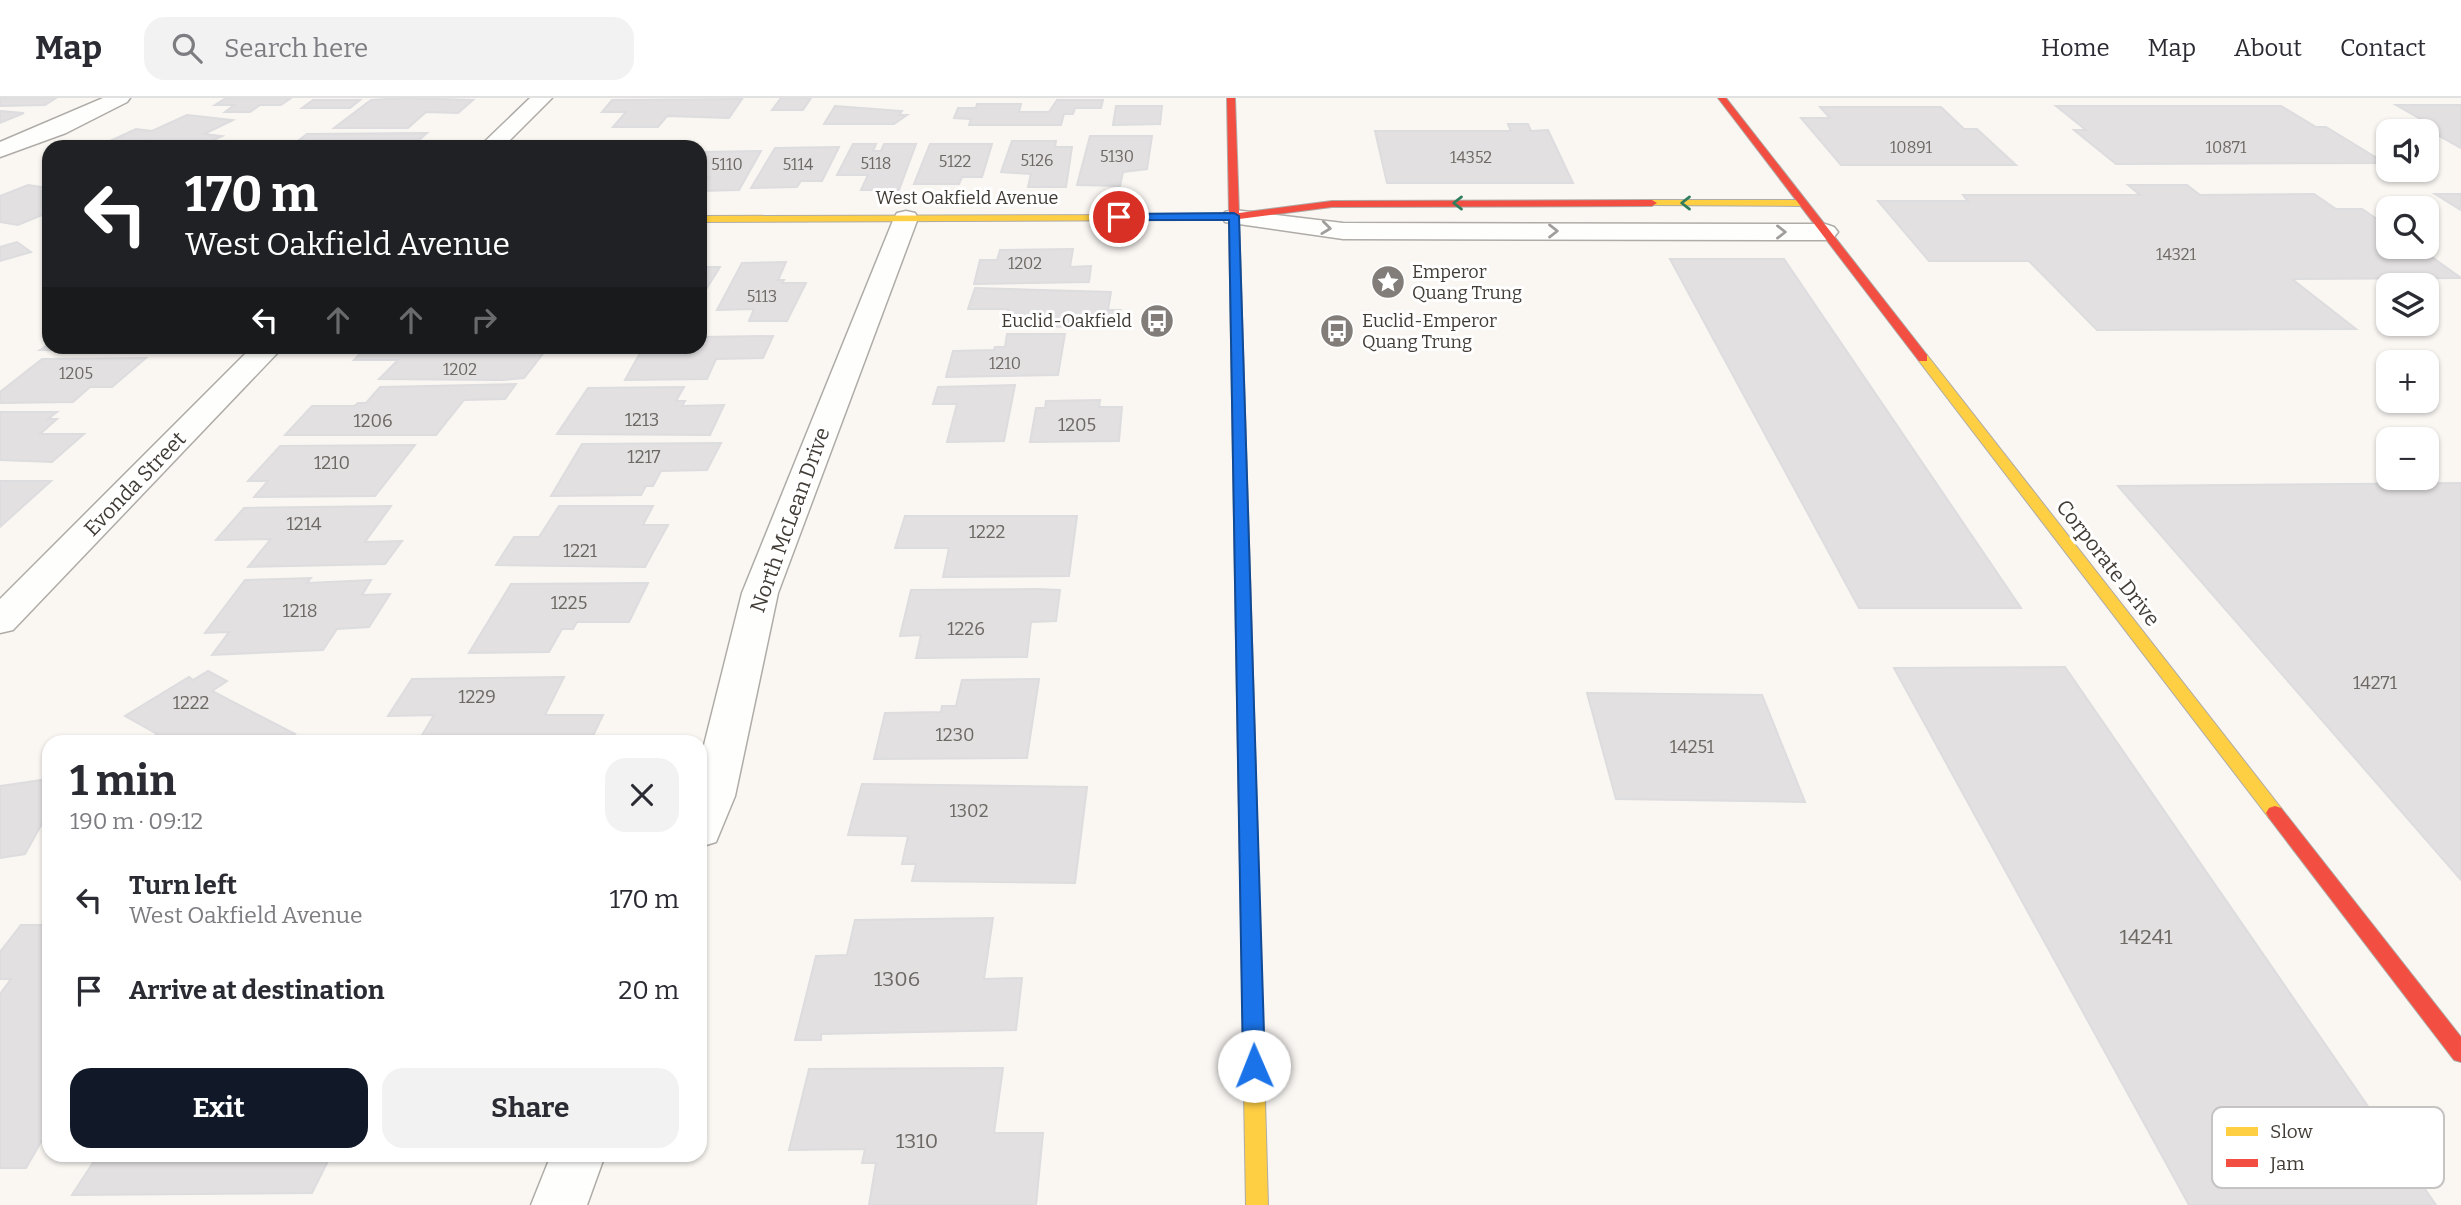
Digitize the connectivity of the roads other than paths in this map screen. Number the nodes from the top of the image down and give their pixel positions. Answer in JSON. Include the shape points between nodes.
{"nodes":[{"id":1,"x":120,"y":98,"type":"edge"},
{"id":2,"x":542,"y":98,"type":"edge"},
{"id":3,"x":1231,"y":98,"type":"edge"},
{"id":4,"x":1721,"y":98,"type":"edge"},
{"id":5,"x":497,"y":140,"type":"edge"},
{"id":6,"x":0,"y":150,"type":"edge"},
{"id":7,"x":1803,"y":203,"type":"junction"},
{"id":8,"x":1234,"y":216,"type":"junction"},
{"id":9,"x":906,"y":218,"type":"junction"},
{"id":10,"x":707,"y":219,"type":"edge"},
{"id":11,"x":1825,"y":232,"type":"junction"},
{"id":12,"x":262,"y":354,"type":"edge"},
{"id":13,"x":0,"y":621,"type":"edge"},
{"id":14,"x":707,"y":812,"type":"edge"},
{"id":15,"x":2461,"y":1054,"type":"edge"},
{"id":16,"x":575,"y":1162,"type":"edge"},
{"id":17,"x":559,"y":1205,"type":"edge"},
{"id":18,"x":1257,"y":1205,"type":"edge"}],
"edges":[{"from":1,"to":6,"type":"street"},
{"from":2,"to":5,"type":"street"},
{"from":3,"to":8,"type":"street"},
{"from":4,"to":7,"type":"street","name":"Corporate Drive"},
{"from":7,"to":8,"type":"street","one_way":true,"via":[[1332,204]]},
{"from":7,"to":11,"type":"street","name":"Corporate Drive"},
{"from":8,"to":9,"type":"street","name":"West Oakfield Avenue"},
{"from":8,"to":11,"type":"street","one_way":true,"via":[[1343,230]]},
{"from":8,"to":18,"type":"street"},
{"from":9,"to":10,"type":"street","name":"West Oakfield Avenue"},
{"from":9,"to":14,"type":"street","name":"North McLean Drive","via":[[760,593]]},
{"from":11,"to":15,"type":"street","name":"Corporate Drive"},
{"from":12,"to":13,"type":"street","name":"Evonda Street"},
{"from":16,"to":17,"type":"street"}]}
